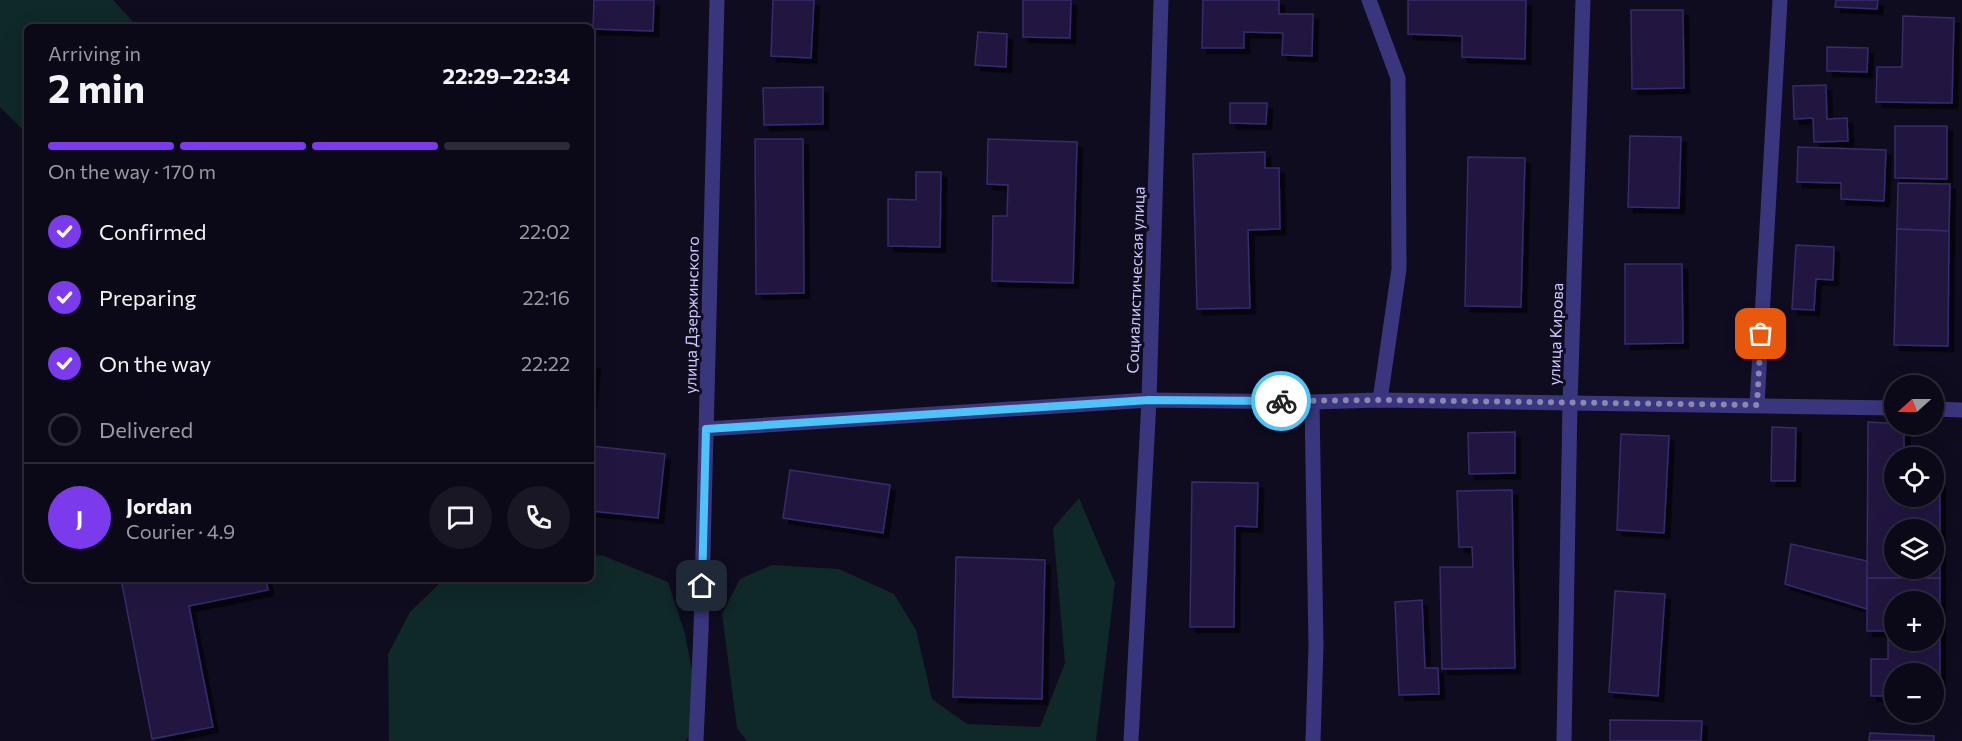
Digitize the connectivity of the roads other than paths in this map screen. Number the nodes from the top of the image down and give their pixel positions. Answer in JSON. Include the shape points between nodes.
{"nodes":[{"id":1,"x":717,"y":0,"type":"edge"},
{"id":2,"x":1161,"y":0,"type":"edge"},
{"id":3,"x":1369,"y":0,"type":"edge"},
{"id":4,"x":1584,"y":0,"type":"edge"},
{"id":5,"x":1780,"y":0,"type":"edge"},
{"id":6,"x":1149,"y":400,"type":"junction"},
{"id":7,"x":1380,"y":400,"type":"junction"},
{"id":8,"x":1312,"y":402,"type":"junction"},
{"id":9,"x":1570,"y":403,"type":"junction"},
{"id":10,"x":1757,"y":405,"type":"junction"},
{"id":11,"x":1884,"y":408,"type":"edge"},
{"id":12,"x":1944,"y":409,"type":"edge"},
{"id":13,"x":1962,"y":410,"type":"edge"},
{"id":14,"x":706,"y":429,"type":"junction"},
{"id":15,"x":696,"y":741,"type":"edge"},
{"id":16,"x":1131,"y":741,"type":"edge"},
{"id":17,"x":1313,"y":741,"type":"edge"},
{"id":18,"x":1564,"y":741,"type":"edge"}],
"edges":[{"from":1,"to":14,"type":"street","name":"улица Дзержинского"},
{"from":2,"to":6,"type":"street","name":"Социалистическая улица"},
{"from":3,"to":7,"type":"street","via":[[1398,78],[1399,269]]},
{"from":4,"to":9,"type":"street","name":"улица Кирова"},
{"from":5,"to":10,"type":"street"},
{"from":6,"to":8,"type":"street"},
{"from":6,"to":14,"type":"street"},
{"from":6,"to":16,"type":"street","name":"Социалистическая улица"},
{"from":7,"to":8,"type":"street"},
{"from":7,"to":9,"type":"street"},
{"from":8,"to":17,"type":"street","via":[[1316,646]]},
{"from":9,"to":10,"type":"street"},
{"from":9,"to":18,"type":"street","name":"улица Кирова"},
{"from":10,"to":11,"type":"street"},
{"from":12,"to":13,"type":"street"},
{"from":14,"to":15,"type":"street","name":"улица Дзержинского"}]}
